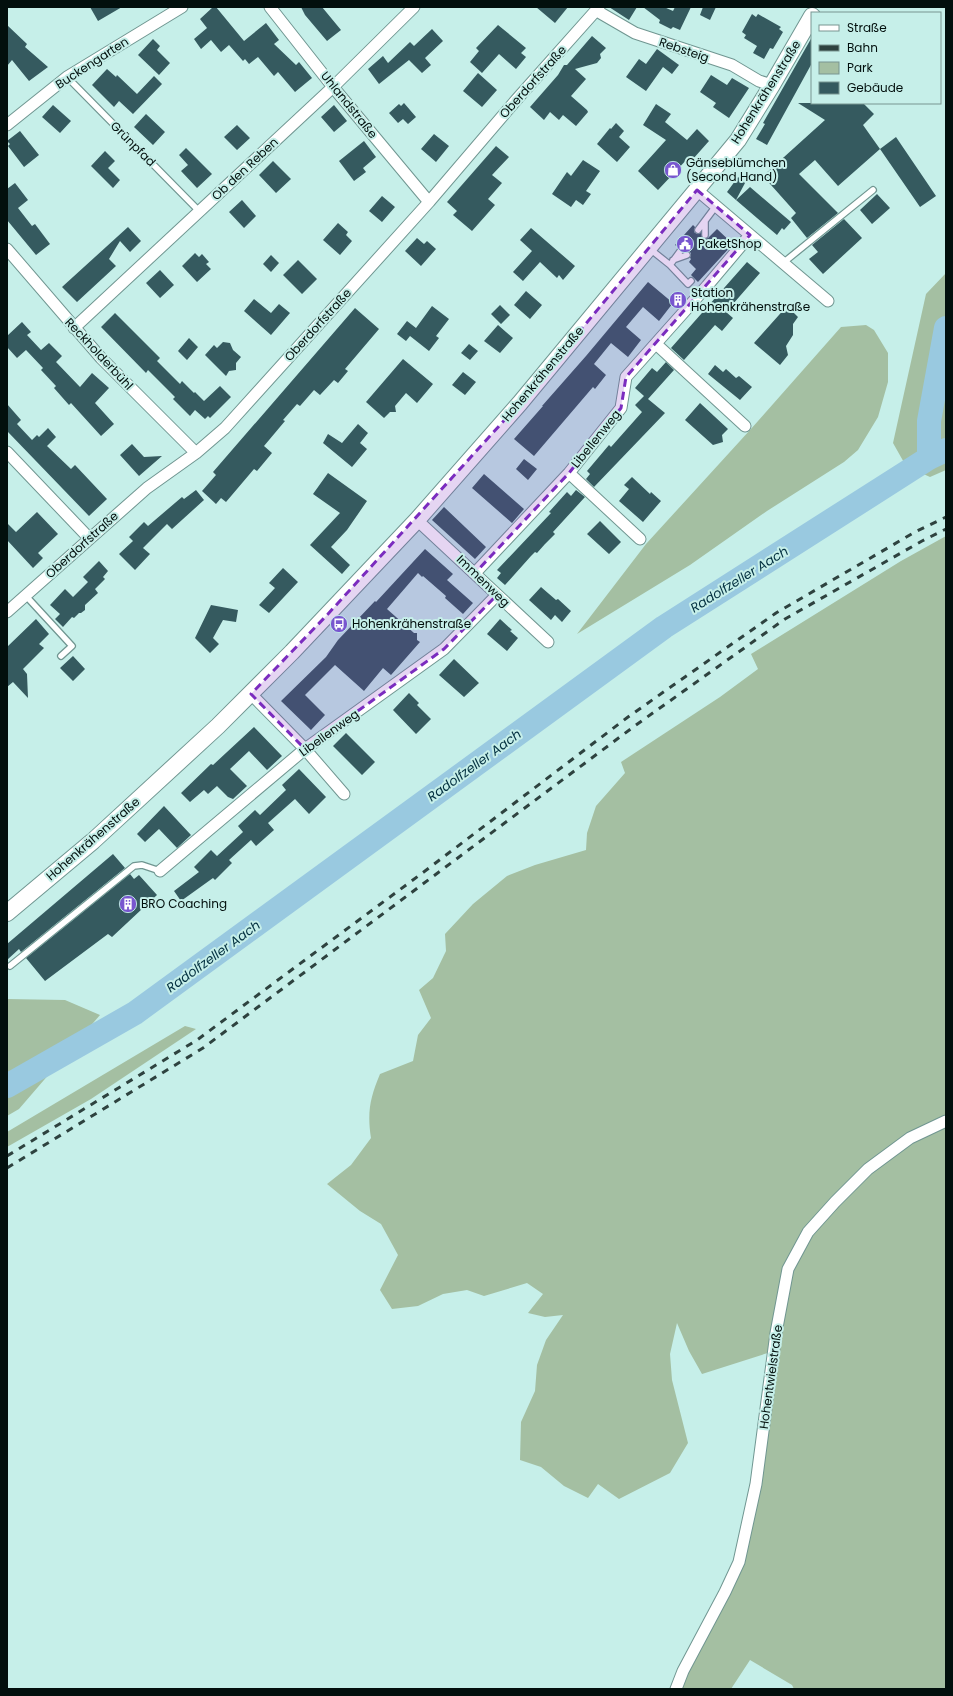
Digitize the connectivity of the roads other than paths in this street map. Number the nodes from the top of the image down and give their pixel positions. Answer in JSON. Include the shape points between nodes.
{"nodes":[{"id":1,"x":182,"y":7,"type":"edge"},
{"id":2,"x":270,"y":7,"type":"edge"},
{"id":3,"x":414,"y":7,"type":"edge"},
{"id":4,"x":598,"y":9,"type":"edge"},
{"id":5,"x":811,"y":18,"type":"edge"},
{"id":6,"x":67,"y":77,"type":"junction"},
{"id":7,"x":772,"y":85,"type":"junction"},
{"id":8,"x":333,"y":87,"type":"junction"},
{"id":9,"x":7,"y":125,"type":"edge"},
{"id":10,"x":697,"y":190,"type":"junction"},
{"id":11,"x":874,"y":190,"type":"dead end"},
{"id":12,"x":429,"y":202,"type":"junction"},
{"id":13,"x":716,"y":206,"type":"junction"},
{"id":14,"x":199,"y":211,"type":"junction"},
{"id":15,"x":705,"y":220,"type":"junction"},
{"id":16,"x":698,"y":230,"type":"dead end"},
{"id":17,"x":705,"y":235,"type":"dead end"},
{"id":18,"x":750,"y":235,"type":"junction"},
{"id":19,"x":648,"y":248,"type":"junction"},
{"id":20,"x":7,"y":249,"type":"edge"},
{"id":21,"x":681,"y":250,"type":"dead end"},
{"id":22,"x":687,"y":255,"type":"dead end"},
{"id":23,"x":671,"y":262,"type":"junction"},
{"id":24,"x":783,"y":263,"type":"junction"},
{"id":25,"x":691,"y":281,"type":"dead end"},
{"id":26,"x":828,"y":300,"type":"dead end"},
{"id":27,"x":74,"y":328,"type":"junction"},
{"id":28,"x":656,"y":344,"type":"junction"},
{"id":29,"x":745,"y":426,"type":"dead end"},
{"id":30,"x":7,"y":452,"type":"edge"},
{"id":31,"x":196,"y":453,"type":"junction"},
{"id":32,"x":569,"y":473,"type":"junction"},
{"id":33,"x":417,"y":520,"type":"junction"},
{"id":34,"x":89,"y":538,"type":"junction"},
{"id":35,"x":640,"y":539,"type":"dead end"},
{"id":36,"x":475,"y":573,"type":"junction"},
{"id":37,"x":26,"y":596,"type":"junction"},
{"id":38,"x":497,"y":596,"type":"junction"},
{"id":39,"x":7,"y":612,"type":"edge"},
{"id":40,"x":548,"y":642,"type":"dead end"},
{"id":41,"x":61,"y":656,"type":"dead end"},
{"id":42,"x":250,"y":694,"type":"junction"},
{"id":43,"x":305,"y":750,"type":"junction"},
{"id":44,"x":344,"y":794,"type":"dead end"},
{"id":45,"x":160,"y":871,"type":"joint"},
{"id":46,"x":7,"y":913,"type":"edge"},
{"id":47,"x":10,"y":966,"type":"dead end"},
{"id":48,"x":946,"y":1121,"type":"edge"},
{"id":49,"x":676,"y":1689,"type":"edge"}],
"edges":[{"from":1,"to":6,"type":"street","name":"Buckengarten"},
{"from":2,"to":8,"type":"street","name":"Uhlandstraße"},
{"from":3,"to":8,"type":"street","name":"Ob den Reben"},
{"from":4,"to":7,"type":"street","name":"Rebsteig","via":[[635,33],[732,65],[759,81]]},
{"from":4,"to":12,"type":"street","name":"Oberdorfstraße"},
{"from":5,"to":7,"type":"main road","name":"Hohenkrähenstraße"},
{"from":6,"to":9,"type":"street","name":"Buckengarten"},
{"from":6,"to":14,"type":"lane","name":"Grünpfad"},
{"from":7,"to":10,"type":"main road","name":"Hohenkrähenstraße","via":[[738,140]]},
{"from":8,"to":12,"type":"street","name":"Uhlandstraße"},
{"from":8,"to":14,"type":"street","name":"Ob den Reben"},
{"from":10,"to":13,"type":"street"},
{"from":10,"to":19,"type":"main road","name":"Hohenkrähenstraße"},
{"from":11,"to":24,"type":"lane"},
{"from":12,"to":31,"type":"street","name":"Oberdorfstraße","via":[[225,428]]},
{"from":13,"to":15,"type":"lane"},
{"from":13,"to":18,"type":"street"},
{"from":14,"to":27,"type":"street","name":"Ob den Reben"},
{"from":15,"to":16,"type":"lane"},
{"from":15,"to":17,"type":"lane"},
{"from":18,"to":24,"type":"street"},
{"from":18,"to":28,"type":"street","name":"Libellenweg"},
{"from":19,"to":23,"type":"lane"},
{"from":19,"to":33,"type":"main road","name":"Hohenkrähenstraße","via":[[520,403]]},
{"from":20,"to":27,"type":"street","name":"Reckholderbühl"},
{"from":21,"to":23,"type":"lane"},
{"from":22,"to":23,"type":"lane"},
{"from":23,"to":25,"type":"lane","via":[[688,284]]},
{"from":24,"to":26,"type":"street"},
{"from":27,"to":31,"type":"street","name":"Reckholderbühl","via":[[100,358]]},
{"from":28,"to":29,"type":"street"},
{"from":28,"to":32,"type":"street","name":"Libellenweg","via":[[626,377],[621,408]]},
{"from":30,"to":34,"type":"street"},
{"from":31,"to":34,"type":"street","name":"Oberdorfstraße","via":[[147,488]]},
{"from":32,"to":35,"type":"street","name":"Libellenweg"},
{"from":32,"to":36,"type":"street","name":"Libellenweg"},
{"from":33,"to":36,"type":"street","name":"Immenweg"},
{"from":33,"to":42,"type":"main road","name":"Hohenkrähenstraße"},
{"from":34,"to":37,"type":"street","name":"Oberdorfstraße"},
{"from":36,"to":38,"type":"street","name":"Immenweg"},
{"from":37,"to":39,"type":"street","name":"Oberdorfstraße"},
{"from":37,"to":41,"type":"lane","via":[[72,646]]},
{"from":38,"to":40,"type":"street","name":"Immenweg"},
{"from":38,"to":43,"type":"street","name":"Libellenweg","via":[[444,650]]},
{"from":42,"to":43,"type":"street"},
{"from":42,"to":46,"type":"main road","name":"Hohenkrähenstraße","via":[[92,841]]},
{"from":43,"to":44,"type":"street"},
{"from":43,"to":45,"type":"street","name":"Libellenweg"},
{"from":45,"to":47,"type":"lane","via":[[142,864],[134,866]]},
{"from":48,"to":49,"type":"street","name":"Hohentwielstraße","via":[[910,1138],[868,1169],[808,1232],[788,1269],[776,1333],[756,1484],[739,1562]]}]}
